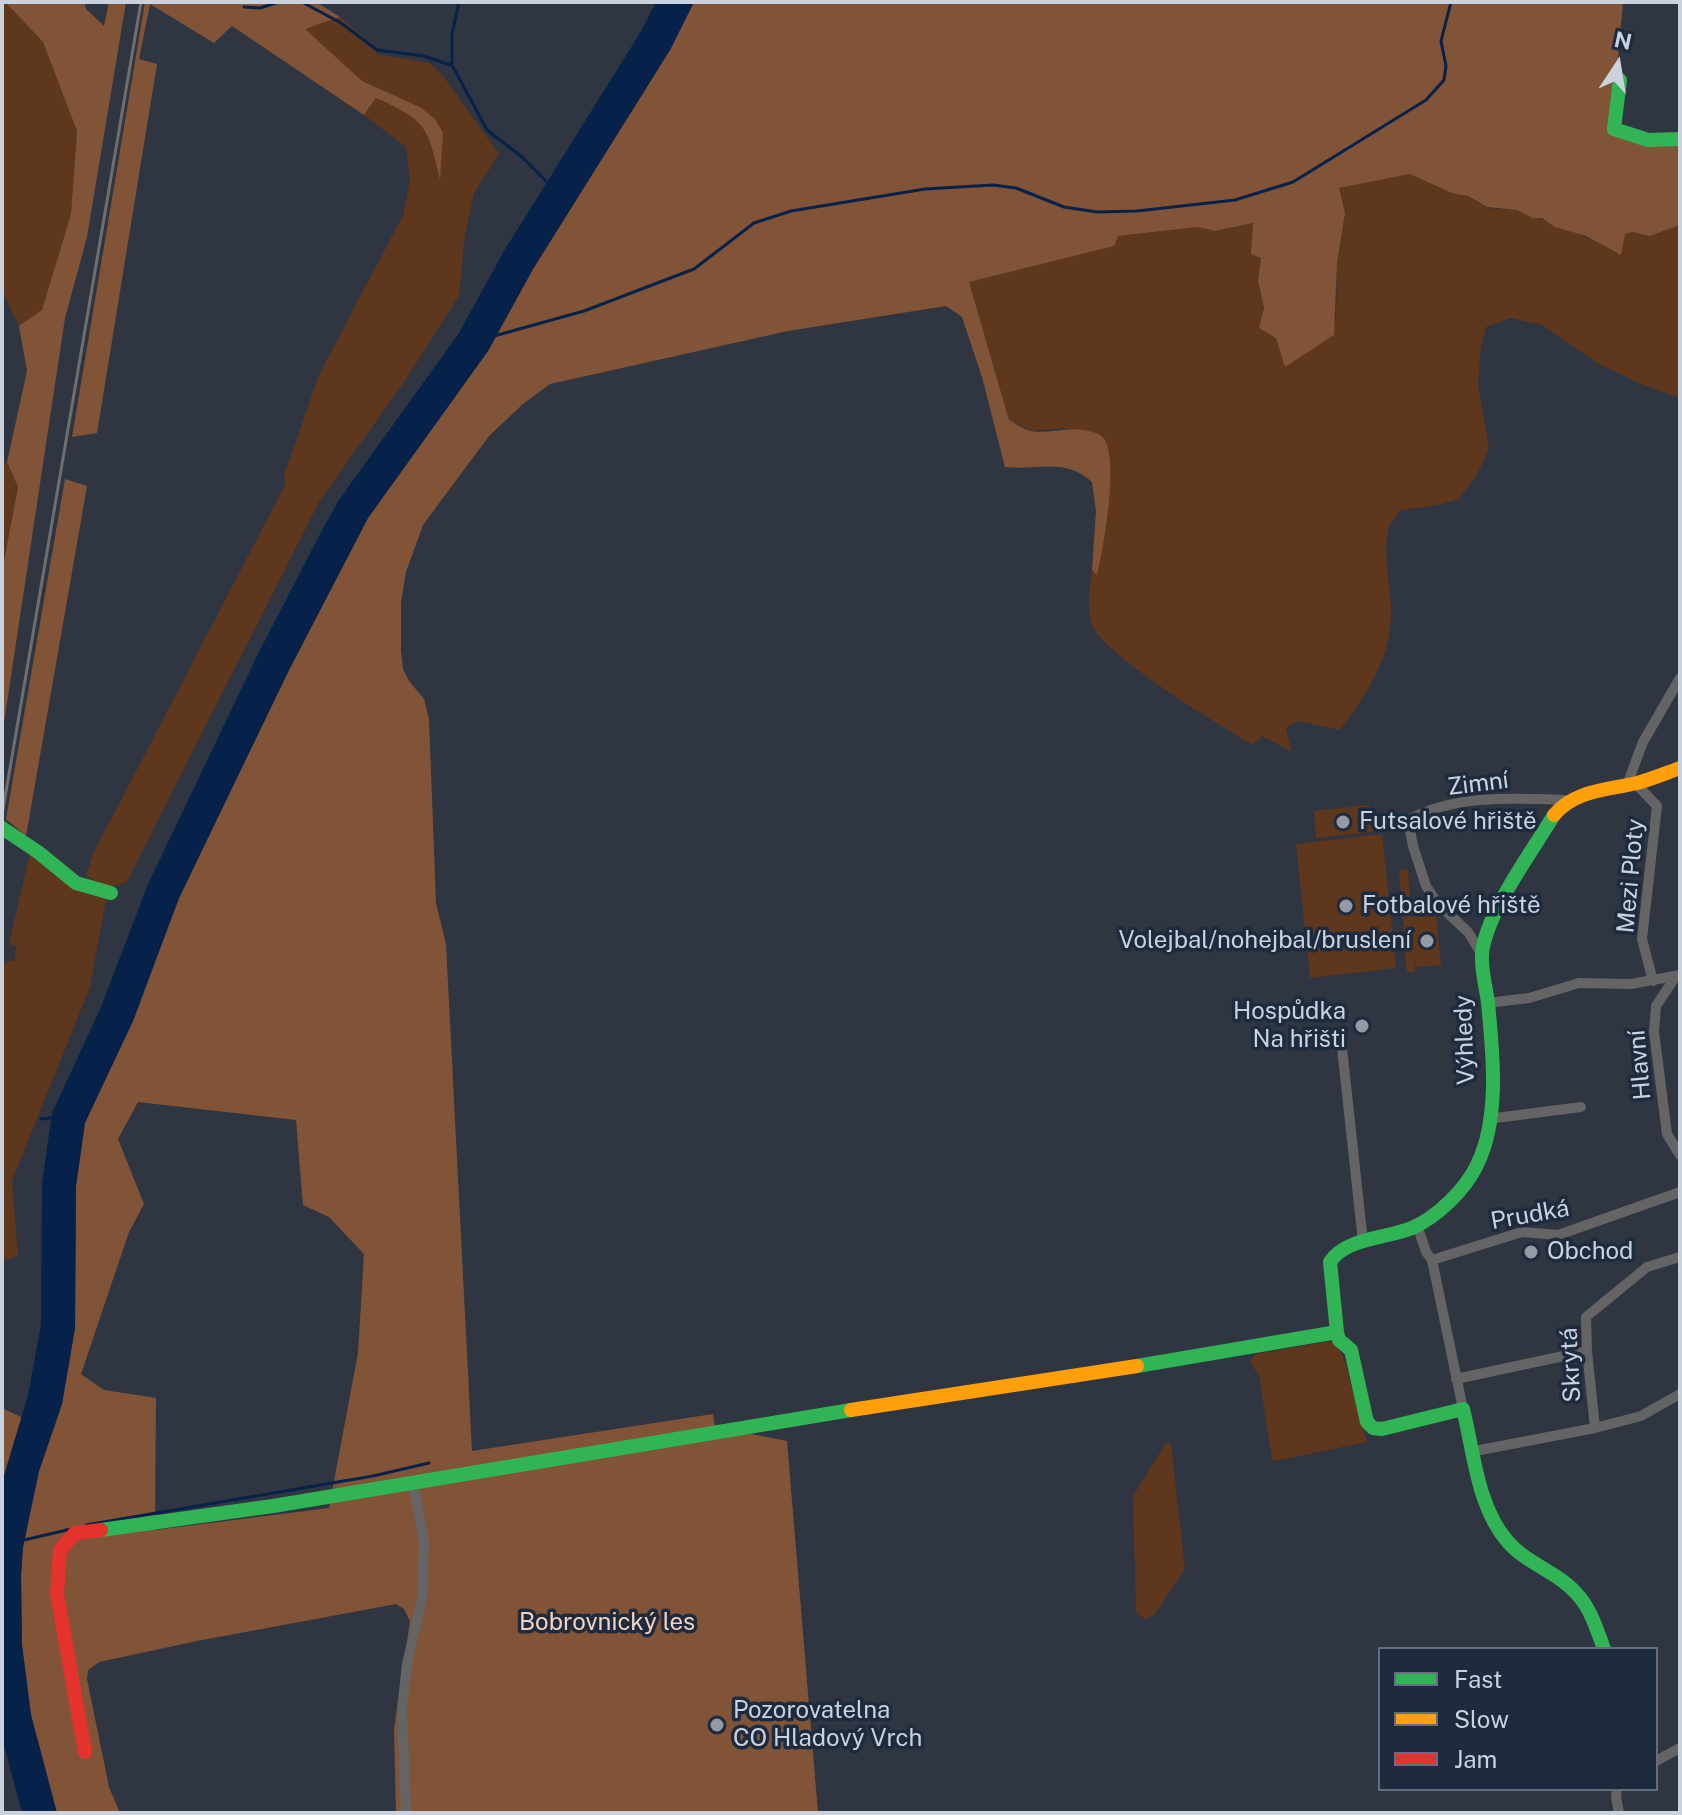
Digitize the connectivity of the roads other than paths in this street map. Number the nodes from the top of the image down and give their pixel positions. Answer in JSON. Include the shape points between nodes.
{"nodes":[{"id":1,"x":1620,"y":80,"type":"dead end"},
{"id":2,"x":1680,"y":139,"type":"edge"},
{"id":3,"x":1680,"y":678,"type":"edge"},
{"id":4,"x":1680,"y":768,"type":"edge"},
{"id":5,"x":1631,"y":784,"type":"junction"},
{"id":6,"x":1568,"y":800,"type":"junction"},
{"id":7,"x":2,"y":828,"type":"edge"},
{"id":8,"x":111,"y":893,"type":"dead end"},
{"id":9,"x":1482,"y":955,"type":"junction"},
{"id":10,"x":1678,"y":976,"type":"edge"},
{"id":11,"x":1653,"y":981,"type":"junction"},
{"id":12,"x":1487,"y":1003,"type":"junction"},
{"id":13,"x":1342,"y":1048,"type":"dead end"},
{"id":14,"x":1581,"y":1107,"type":"dead end"},
{"id":15,"x":1488,"y":1119,"type":"junction"},
{"id":16,"x":1680,"y":1155,"type":"edge"},
{"id":17,"x":1680,"y":1192,"type":"edge"},
{"id":18,"x":1417,"y":1225,"type":"junction"},
{"id":19,"x":1363,"y":1242,"type":"junction"},
{"id":20,"x":1680,"y":1257,"type":"edge"},
{"id":21,"x":1432,"y":1260,"type":"junction"},
{"id":22,"x":1337,"y":1332,"type":"junction"},
{"id":23,"x":1587,"y":1351,"type":"junction"},
{"id":24,"x":1456,"y":1379,"type":"junction"},
{"id":25,"x":1680,"y":1394,"type":"edge"},
{"id":26,"x":1463,"y":1409,"type":"junction"},
{"id":27,"x":1595,"y":1428,"type":"junction"},
{"id":28,"x":1475,"y":1451,"type":"junction"},
{"id":29,"x":413,"y":1484,"type":"junction"},
{"id":30,"x":1603,"y":1647,"type":"edge"},
{"id":31,"x":1680,"y":1748,"type":"edge"},
{"id":32,"x":85,"y":1752,"type":"dead end"},
{"id":33,"x":1658,"y":1760,"type":"edge"},
{"id":34,"x":1617,"y":1791,"type":"edge"},
{"id":35,"x":406,"y":1813,"type":"edge"},
{"id":36,"x":1619,"y":1813,"type":"edge"}],
"edges":[{"from":1,"to":2,"type":"street","via":[[1614,129],[1648,140]]},
{"from":3,"to":5,"type":"street","via":[[1643,742]]},
{"from":4,"to":5,"type":"street"},
{"from":5,"to":6,"type":"street"},
{"from":5,"to":11,"type":"street","name":"Mezi Ploty","via":[[1657,806],[1642,939]]},
{"from":6,"to":9,"type":"street","name":"Výhledy","via":[[1543,831],[1496,912]]},
{"from":6,"to":9,"type":"street","name":"Zimní","via":[[1475,801],[1425,811],[1408,820],[1426,886]]},
{"from":7,"to":8,"type":"street","via":[[76,883]]},
{"from":9,"to":12,"type":"street","name":"Výhledy"},
{"from":10,"to":11,"type":"street"},
{"from":10,"to":16,"type":"street","name":"Hlavní","via":[[1656,1006],[1654,1032],[1667,1134]]},
{"from":11,"to":12,"type":"street","via":[[1579,983],[1529,998]]},
{"from":12,"to":15,"type":"street","name":"Výhledy"},
{"from":13,"to":19,"type":"street"},
{"from":14,"to":15,"type":"street"},
{"from":15,"to":18,"type":"street","name":"Výhledy","via":[[1472,1174]]},
{"from":17,"to":21,"type":"street","name":"Prudká","via":[[1558,1235],[1522,1232]]},
{"from":18,"to":19,"type":"street","name":"Výhledy"},
{"from":18,"to":21,"type":"street"},
{"from":19,"to":22,"type":"street","name":"Výhledy","via":[[1335,1254],[1330,1262]]},
{"from":20,"to":23,"type":"street","name":"Skrytá","via":[[1647,1267],[1589,1314]]},
{"from":21,"to":24,"type":"street"},
{"from":22,"to":26,"type":"street","via":[[1351,1350],[1367,1422],[1373,1428]]},
{"from":22,"to":29,"type":"street"},
{"from":23,"to":24,"type":"street"},
{"from":23,"to":27,"type":"street","name":"Skrytá"},
{"from":24,"to":26,"type":"street"},
{"from":25,"to":27,"type":"street","via":[[1641,1416]]},
{"from":26,"to":28,"type":"street"},
{"from":27,"to":28,"type":"street"},
{"from":28,"to":30,"type":"street","via":[[1487,1507],[1497,1526],[1510,1544],[1584,1603]]},
{"from":29,"to":32,"type":"street","via":[[75,1533],[62,1546],[57,1594]]},
{"from":29,"to":35,"type":"street","via":[[424,1541],[422,1599],[402,1709]]},
{"from":31,"to":33,"type":"street"},
{"from":34,"to":36,"type":"street"}]}
